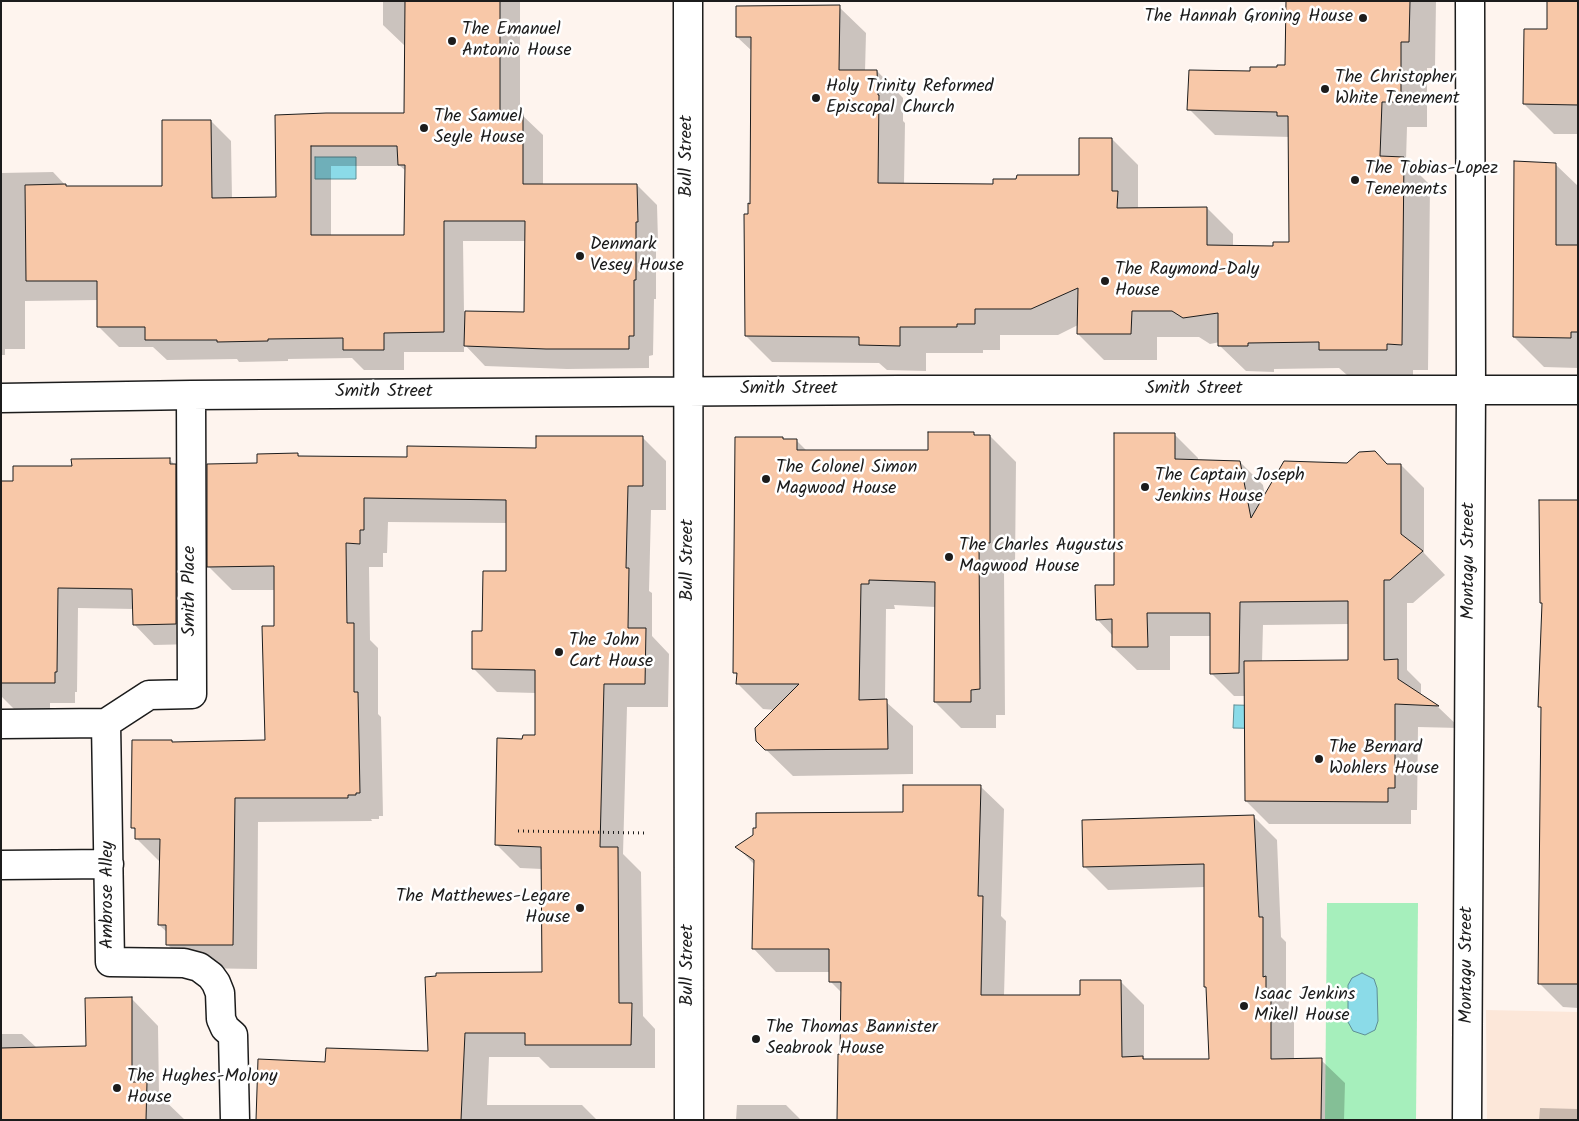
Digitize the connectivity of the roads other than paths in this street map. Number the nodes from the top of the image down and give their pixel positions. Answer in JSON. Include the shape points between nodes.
{"nodes":[{"id":1,"x":688,"y":1,"type":"edge"},
{"id":2,"x":1470,"y":1,"type":"edge"},
{"id":3,"x":1471,"y":389,"type":"junction"},
{"id":4,"x":1578,"y":390,"type":"edge"},
{"id":5,"x":689,"y":391,"type":"junction"},
{"id":6,"x":191,"y":395,"type":"junction"},
{"id":7,"x":1,"y":398,"type":"edge"},
{"id":8,"x":106,"y":723,"type":"junction"},
{"id":9,"x":1,"y":724,"type":"edge"},
{"id":10,"x":110,"y":864,"type":"junction"},
{"id":11,"x":1,"y":865,"type":"edge"},
{"id":12,"x":235,"y":1120,"type":"edge"},
{"id":13,"x":690,"y":1120,"type":"edge"},
{"id":14,"x":1467,"y":1120,"type":"edge"}],
"edges":[{"from":1,"to":5,"type":"street","name":"Bull Street"},
{"from":2,"to":3,"type":"street","name":"Montagu Street"},
{"from":3,"to":4,"type":"street","name":"Smith Street"},
{"from":3,"to":5,"type":"street","name":"Smith Street"},
{"from":3,"to":14,"type":"street","name":"Montagu Street"},
{"from":5,"to":6,"type":"street","name":"Smith Street"},
{"from":5,"to":13,"type":"street","name":"Bull Street"},
{"from":6,"to":7,"type":"street","name":"Smith Street"},
{"from":6,"to":8,"type":"street","name":"Smith Place","via":[[192,694],[149,696]]},
{"from":8,"to":9,"type":"street"},
{"from":8,"to":10,"type":"street","name":"Ambrose Alley"},
{"from":10,"to":11,"type":"street"},
{"from":10,"to":12,"type":"street","name":"Ambrose Alley","via":[[110,962],[184,963],[199,967],[216,983],[220,993],[221,1019],[233,1035]]}]}
